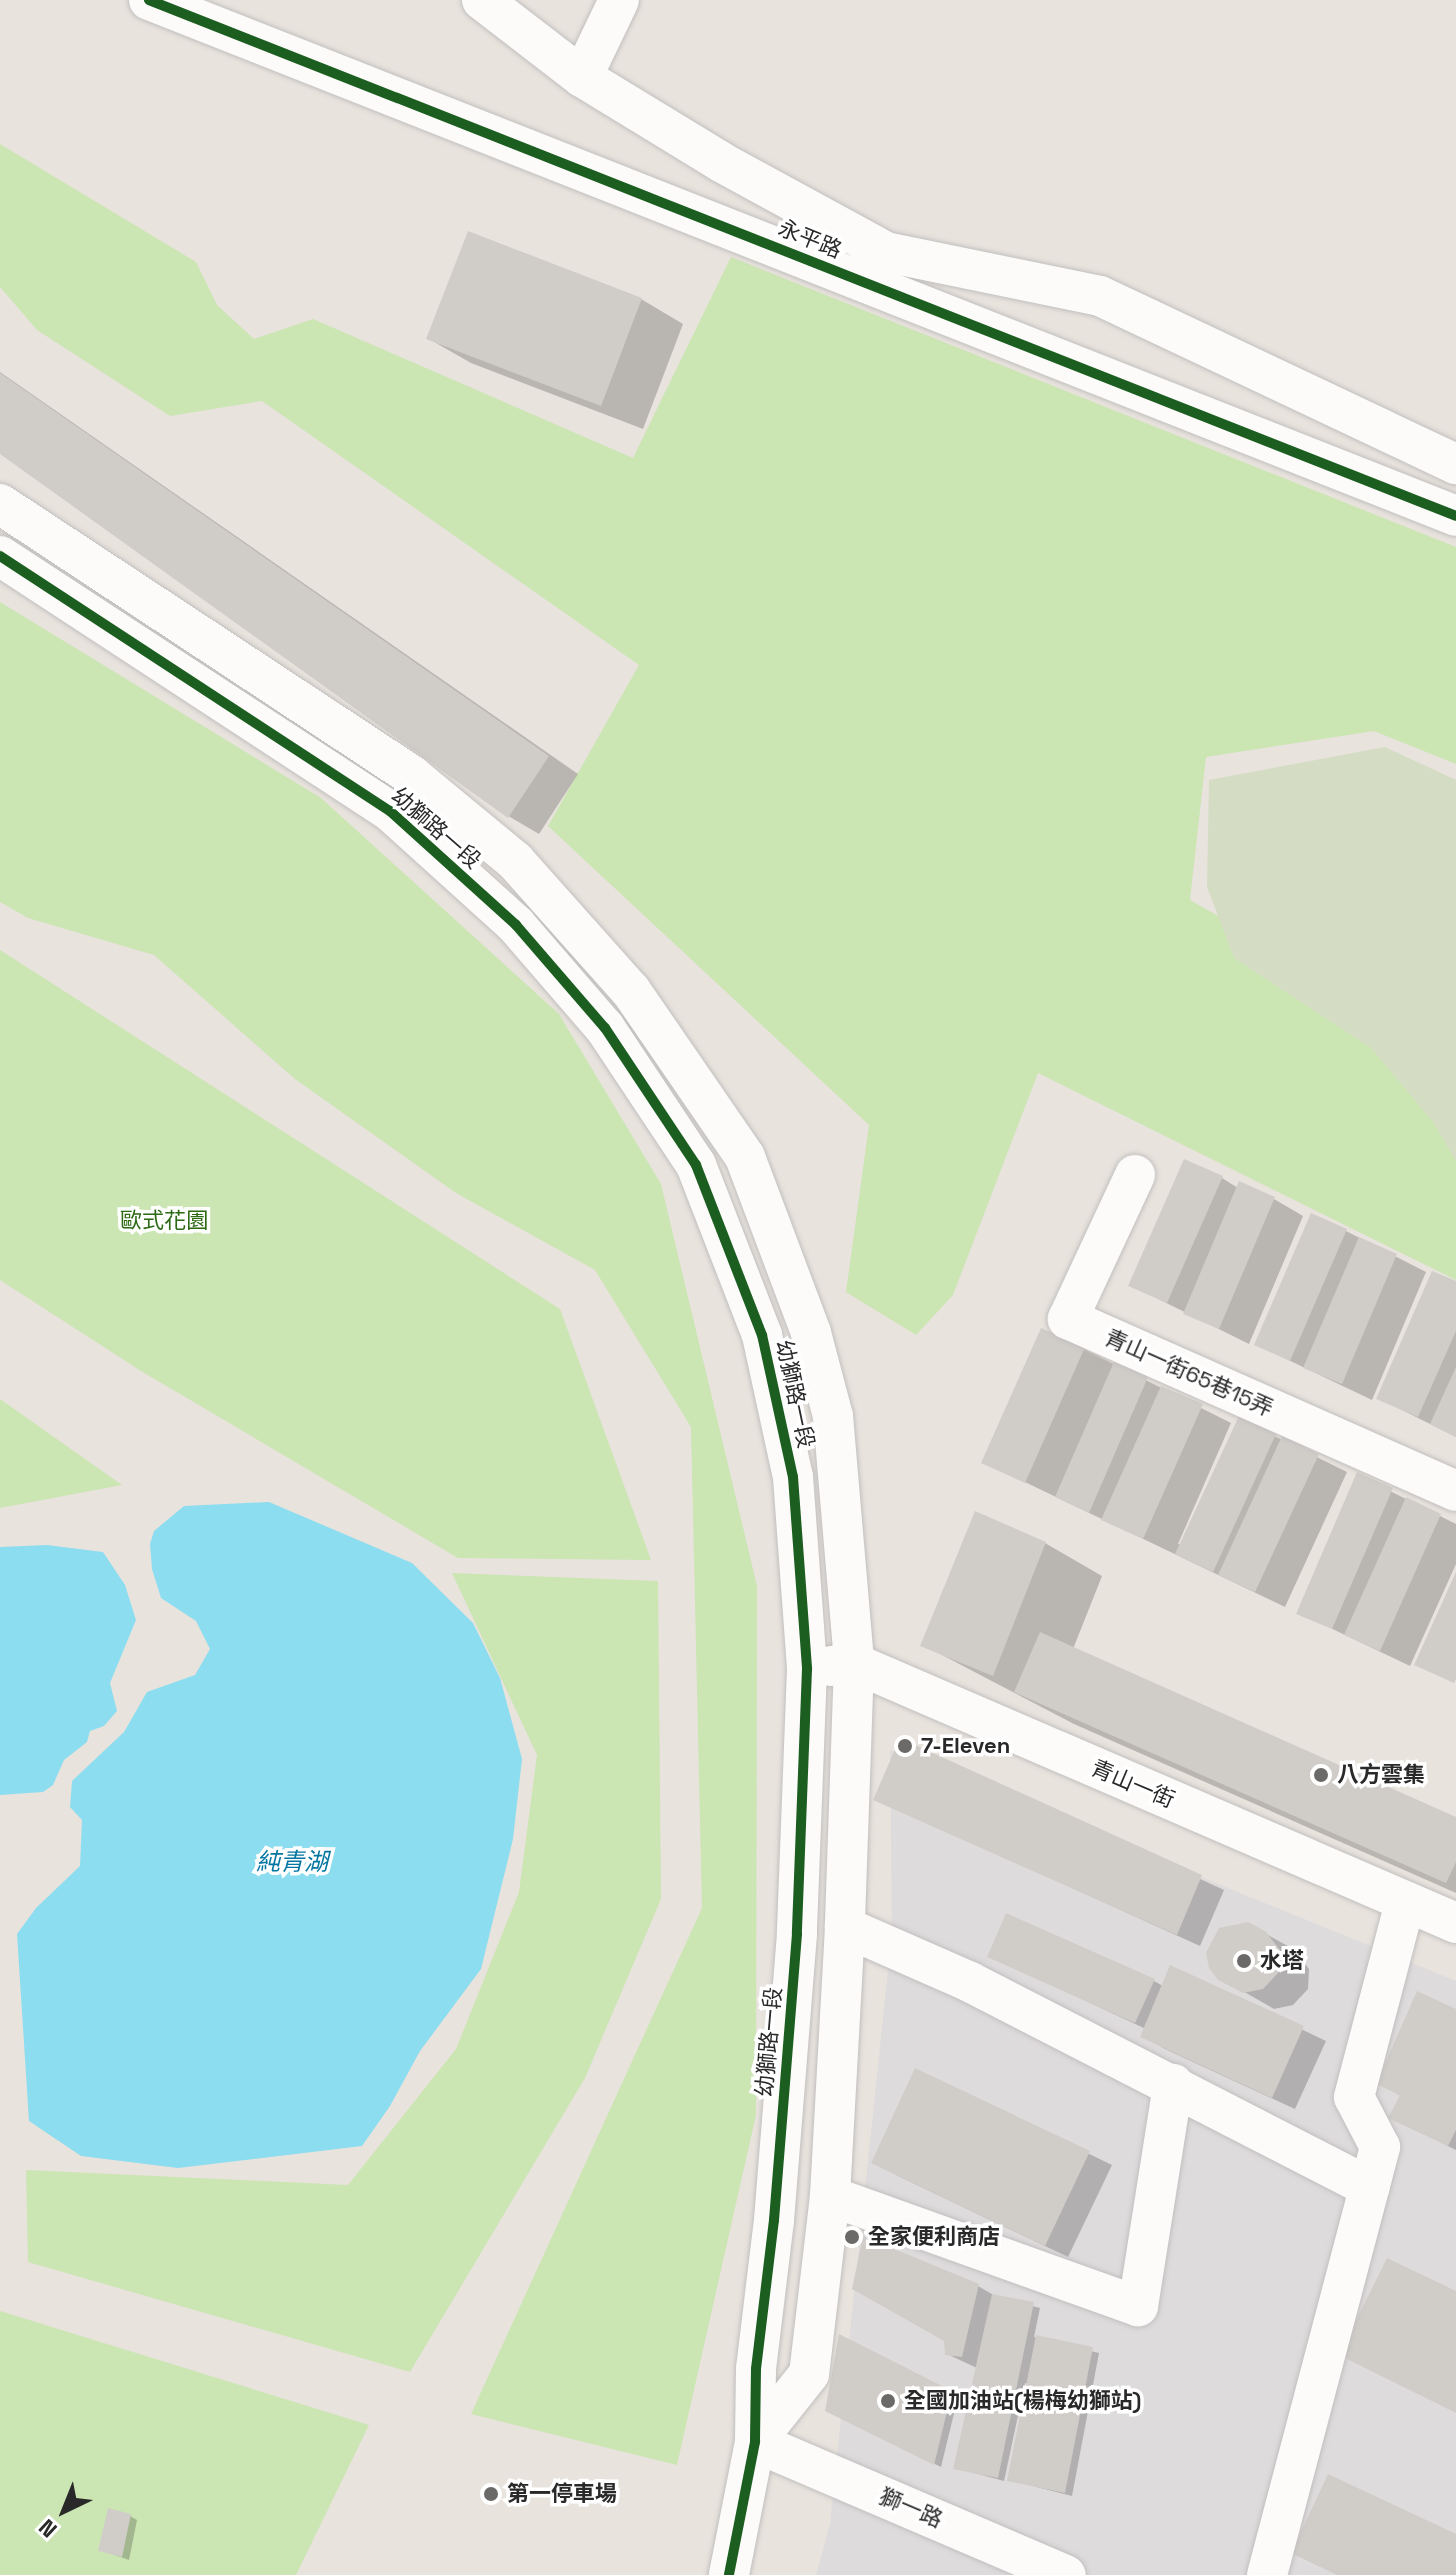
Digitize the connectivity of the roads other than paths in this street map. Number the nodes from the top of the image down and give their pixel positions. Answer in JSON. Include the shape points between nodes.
{"nodes":[{"id":1,"x":149,"y":0,"type":"edge"},
{"id":2,"x":482,"y":0,"type":"edge"},
{"id":3,"x":619,"y":0,"type":"edge"},
{"id":4,"x":582,"y":77,"type":"junction"},
{"id":5,"x":879,"y":269,"type":"junction"},
{"id":6,"x":1456,"y":464,"type":"edge"},
{"id":7,"x":0,"y":504,"type":"edge"},
{"id":8,"x":1456,"y":516,"type":"edge"},
{"id":9,"x":0,"y":556,"type":"edge"},
{"id":10,"x":1135,"y":1175,"type":"dead end"},
{"id":11,"x":1456,"y":1491,"type":"edge"},
{"id":12,"x":854,"y":1663,"type":"junction"},
{"id":13,"x":807,"y":1669,"type":"junction"},
{"id":14,"x":1405,"y":1902,"type":"junction"},
{"id":15,"x":1456,"y":1923,"type":"edge"},
{"id":16,"x":845,"y":1927,"type":"junction"},
{"id":17,"x":1173,"y":2084,"type":"junction"},
{"id":18,"x":1369,"y":2187,"type":"junction"},
{"id":19,"x":830,"y":2196,"type":"junction"},
{"id":20,"x":755,"y":2442,"type":"junction"},
{"id":21,"x":729,"y":2575,"type":"edge"},
{"id":22,"x":1066,"y":2575,"type":"edge"},
{"id":23,"x":1267,"y":2575,"type":"edge"}],
"edges":[{"from":1,"to":5,"type":"street","name":"永平路"},
{"from":2,"to":4,"type":"street","name":"永平路"},
{"from":3,"to":4,"type":"street"},
{"from":4,"to":5,"type":"street","name":"永平路","via":[[721,162]]},
{"from":5,"to":6,"type":"street","name":"永平路","via":[[1100,296]]},
{"from":5,"to":8,"type":"street","name":"永平路"},
{"from":7,"to":12,"type":"street","name":"幼獅路一段","via":[[412,776],[515,861],[631,991],[745,1157],[811,1333],[833,1416]]},
{"from":9,"to":13,"type":"street","name":"幼獅路一段","via":[[390,811],[516,925],[605,1028],[696,1165],[762,1335],[793,1477]]},
{"from":10,"to":11,"type":"street","name":"青山一街65巷15弄","via":[[1068,1319]]},
{"from":12,"to":13,"type":"street"},
{"from":12,"to":14,"type":"street","name":"青山一街"},
{"from":12,"to":16,"type":"street","name":"幼獅路一段"},
{"from":13,"to":20,"type":"street","name":"幼獅路一段","via":[[797,1934],[756,2369]]},
{"from":14,"to":15,"type":"street","name":"青山一街"},
{"from":14,"to":18,"type":"street","via":[[1354,2097],[1380,2147]]},
{"from":16,"to":17,"type":"street","via":[[970,1982]]},
{"from":16,"to":19,"type":"street","name":"幼獅路一段"},
{"from":17,"to":18,"type":"street"},
{"from":17,"to":19,"type":"street","via":[[1138,2306]]},
{"from":18,"to":23,"type":"street"},
{"from":19,"to":20,"type":"street","name":"幼獅路一段","via":[[809,2374]]},
{"from":20,"to":21,"type":"street","name":"幼獅路一段"},
{"from":20,"to":22,"type":"street","name":"獅一路"}]}
